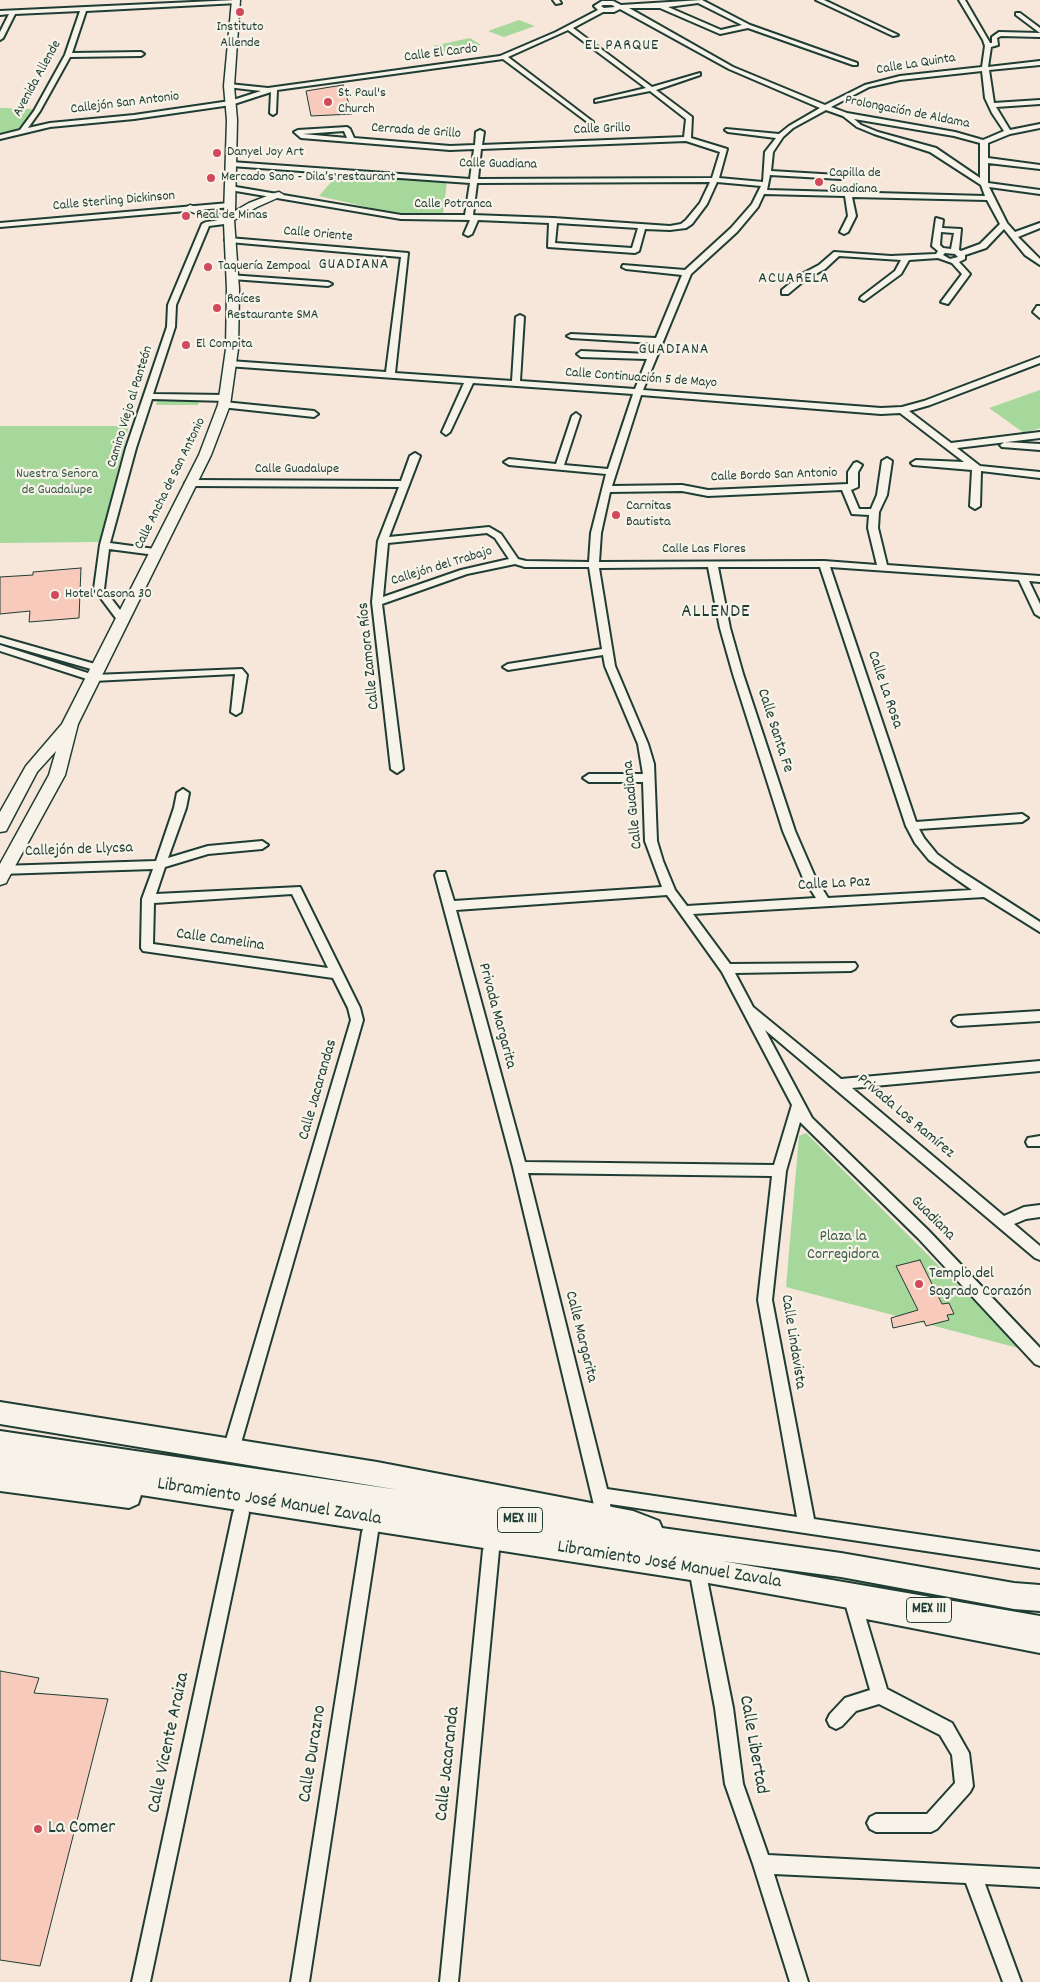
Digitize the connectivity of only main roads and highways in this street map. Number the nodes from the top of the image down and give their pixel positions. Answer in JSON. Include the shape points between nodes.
{"nodes":[{"id":1,"x":236,"y":1,"type":"edge"},
{"id":2,"x":279,"y":195,"type":"road end"},
{"id":3,"x":230,"y":197,"type":"junction"},
{"id":4,"x":229,"y":220,"type":"junction"},
{"id":5,"x":70,"y":724,"type":"junction"},
{"id":6,"x":0,"y":827,"type":"edge"},
{"id":7,"x":2,"y":873,"type":"edge"},
{"id":8,"x":0,"y":1413,"type":"edge"},
{"id":9,"x":0,"y":1442,"type":"edge"},
{"id":10,"x":0,"y":1462,"type":"edge"},
{"id":11,"x":0,"y":1478,"type":"edge"},
{"id":12,"x":680,"y":1542,"type":"junction"},
{"id":13,"x":690,"y":1568,"type":"junction"},
{"id":14,"x":1040,"y":1598,"type":"edge"},
{"id":15,"x":1040,"y":1629,"type":"edge"}],
"edges":[{"from":1,"to":3,"type":"main road","name":"Calle Ancha de San Antonio","via":[[230,86]]},
{"from":2,"to":4,"type":"main road","via":[[253,204]]},
{"from":3,"to":4,"type":"main road","name":"Calle Ancha de San Antonio"},
{"from":3,"to":4,"type":"main road","via":[[193,208]]},
{"from":4,"to":5,"type":"main road","name":"Calle Ancha de San Antonio","via":[[232,277],[230,364],[225,401],[205,455]]},
{"from":5,"to":6,"type":"main road","via":[[31,770]]},
{"from":5,"to":7,"type":"main road","via":[[57,775]]},
{"from":8,"to":12,"type":"main road","via":[[377,1474],[602,1506]]},
{"from":9,"to":12,"type":"main road","name":"Libramiento José Manuel Zavala","number":"MEX 111"},
{"from":10,"to":13,"type":"main road","name":"Libramiento José Manuel Zavala","number":"MEX 111"},
{"from":11,"to":13,"type":"main road","via":[[607,1568]]},
{"from":12,"to":14,"type":"main road","name":"Libramiento José Manuel Zavala","number":"MEX 111"},
{"from":13,"to":15,"type":"main road","name":"Libramiento José Manuel Zavala","number":"MEX 111","via":[[853,1602]]}]}
